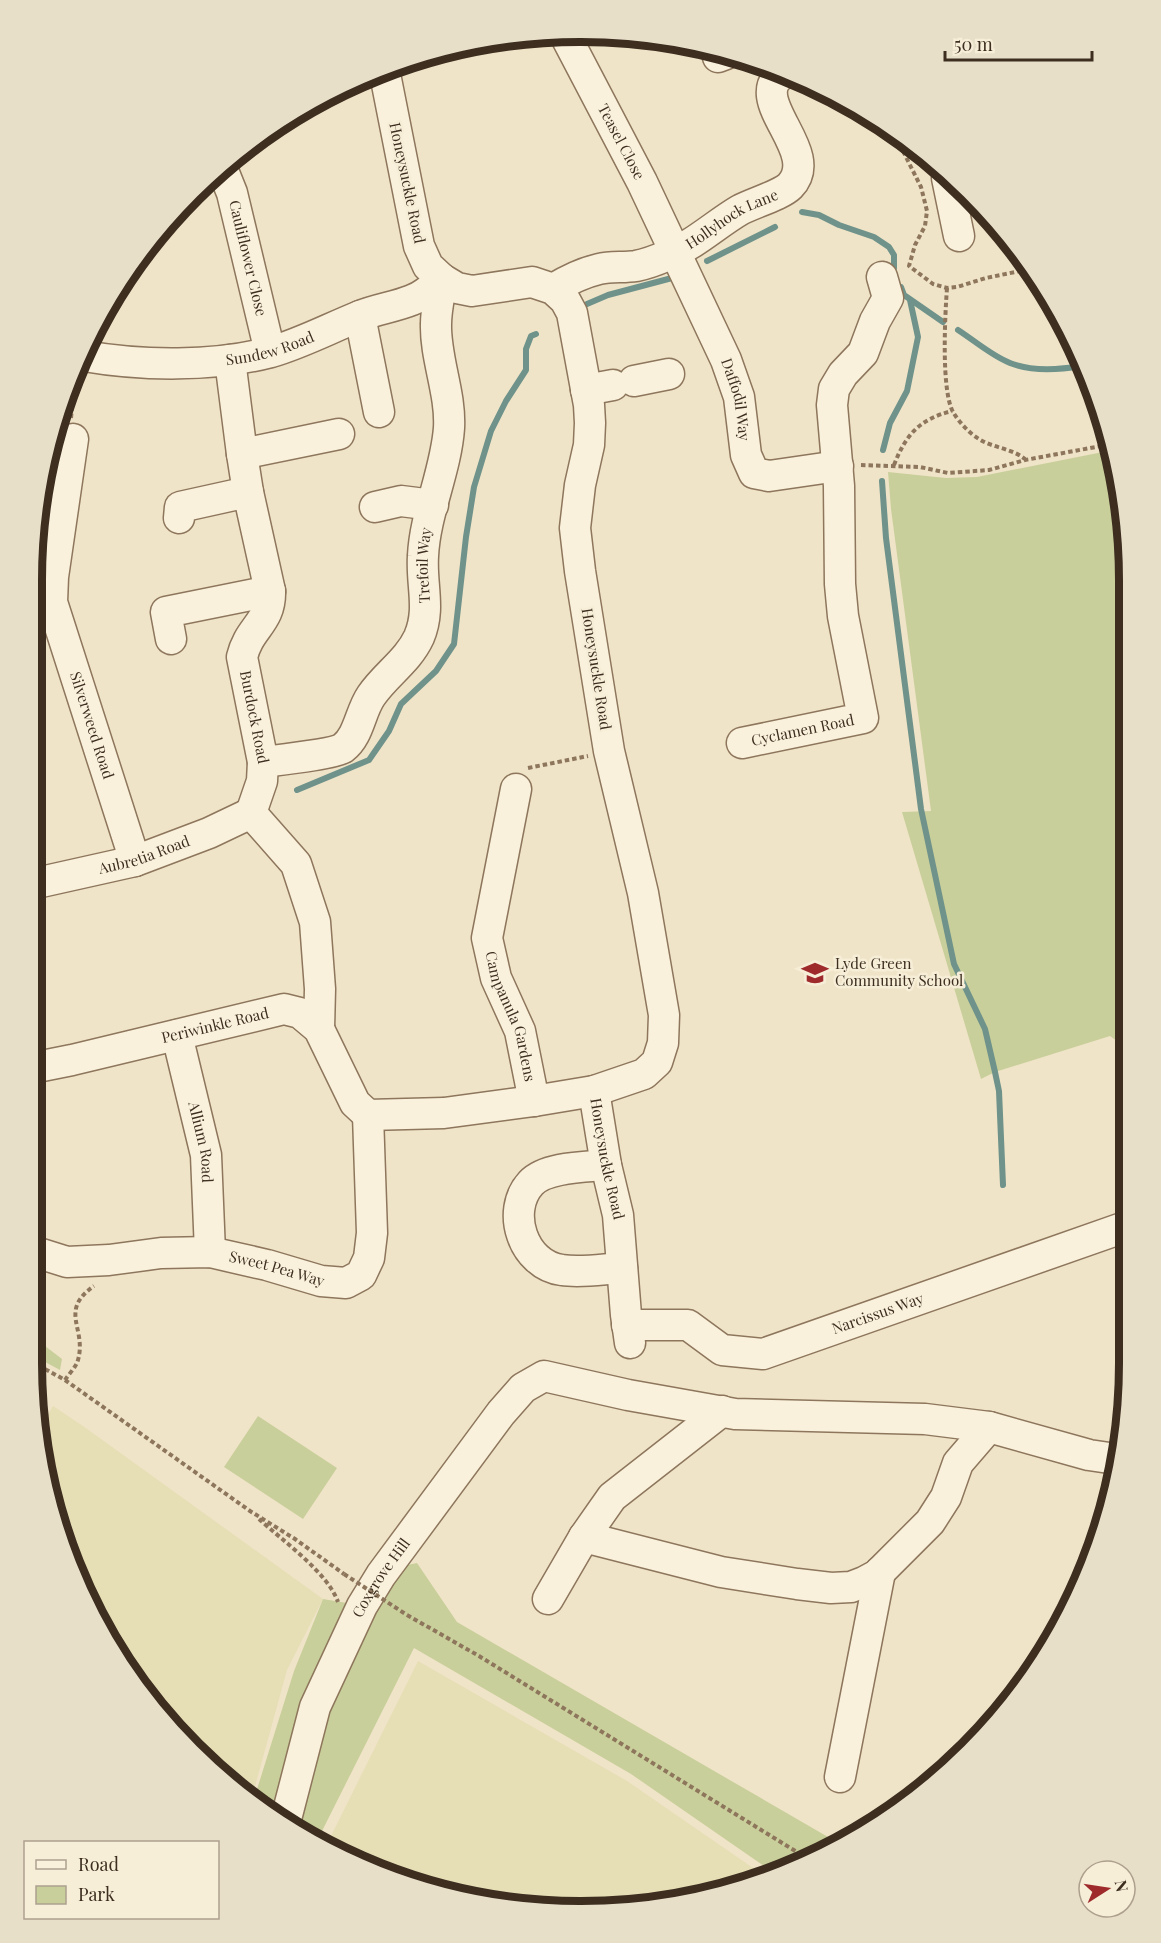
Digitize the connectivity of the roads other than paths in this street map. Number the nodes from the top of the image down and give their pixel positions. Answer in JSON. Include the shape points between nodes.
{"nodes":[{"id":1,"x":569,"y":42,"type":"edge"},
{"id":2,"x":774,"y":78,"type":"edge"},
{"id":3,"x":386,"y":79,"type":"edge"},
{"id":4,"x":225,"y":176,"type":"edge"},
{"id":5,"x":949,"y":189,"type":"edge"},
{"id":6,"x":960,"y":236,"type":"dead end"},
{"id":7,"x":676,"y":252,"type":"junction"},
{"id":8,"x":882,"y":277,"type":"dead end"},
{"id":9,"x":442,"y":279,"type":"junction"},
{"id":10,"x":554,"y":290,"type":"junction"},
{"id":11,"x":360,"y":315,"type":"junction"},
{"id":12,"x":270,"y":352,"type":"junction"},
{"id":13,"x":91,"y":357,"type":"edge"},
{"id":14,"x":231,"y":360,"type":"junction"},
{"id":15,"x":669,"y":374,"type":"dead end"},
{"id":16,"x":611,"y":385,"type":"junction"},
{"id":17,"x":379,"y":412,"type":"dead end"},
{"id":18,"x":339,"y":434,"type":"dead end"},
{"id":19,"x":73,"y":439,"type":"road end"},
{"id":20,"x":242,"y":454,"type":"junction"},
{"id":21,"x":838,"y":466,"type":"junction"},
{"id":22,"x":248,"y":492,"type":"junction"},
{"id":23,"x":433,"y":505,"type":"junction"},
{"id":24,"x":375,"y":507,"type":"dead end"},
{"id":25,"x":179,"y":518,"type":"dead end"},
{"id":26,"x":42,"y":591,"type":"edge"},
{"id":27,"x":270,"y":591,"type":"junction"},
{"id":28,"x":171,"y":639,"type":"dead end"},
{"id":29,"x":742,"y":743,"type":"dead end"},
{"id":30,"x":263,"y":762,"type":"junction"},
{"id":31,"x":516,"y":789,"type":"road end"},
{"id":32,"x":251,"y":813,"type":"junction"},
{"id":33,"x":135,"y":861,"type":"junction"},
{"id":34,"x":42,"y":882,"type":"edge"},
{"id":35,"x":320,"y":1029,"type":"junction"},
{"id":36,"x":177,"y":1035,"type":"junction"},
{"id":37,"x":42,"y":1066,"type":"edge"},
{"id":38,"x":594,"y":1091,"type":"junction"},
{"id":39,"x":534,"y":1101,"type":"junction"},
{"id":40,"x":368,"y":1115,"type":"junction"},
{"id":41,"x":606,"y":1165,"type":"junction"},
{"id":42,"x":1119,"y":1229,"type":"edge"},
{"id":43,"x":210,"y":1252,"type":"junction"},
{"id":44,"x":42,"y":1254,"type":"edge"},
{"id":45,"x":622,"y":1268,"type":"junction"},
{"id":46,"x":629,"y":1335,"type":"joint"},
{"id":47,"x":722,"y":1411,"type":"junction"},
{"id":48,"x":989,"y":1427,"type":"junction"},
{"id":49,"x":1110,"y":1459,"type":"edge"},
{"id":50,"x":584,"y":1537,"type":"junction"},
{"id":51,"x":880,"y":1572,"type":"junction"},
{"id":52,"x":548,"y":1599,"type":"dead end"},
{"id":53,"x":840,"y":1777,"type":"dead end"},
{"id":54,"x":287,"y":1814,"type":"edge"}],
"edges":[{"from":1,"to":7,"type":"street","name":"Teasel Close"},
{"from":2,"to":7,"type":"street","name":"Hollyhock Lane","via":[[771,92],[796,152],[798,175],[788,188],[741,209]]},
{"from":3,"to":9,"type":"street","name":"Honeysuckle Road","via":[[419,246],[428,266]]},
{"from":4,"to":12,"type":"street","name":"Cauliflower Close"},
{"from":5,"to":6,"type":"street"},
{"from":7,"to":10,"type":"street","name":"Hollyhock Lane","via":[[637,266],[601,268],[572,278]]},
{"from":7,"to":21,"type":"street","name":"Daffodil Way","via":[[736,387],[746,456],[754,473],[769,476]]},
{"from":8,"to":21,"type":"street","via":[[888,298],[863,353],[834,389]]},
{"from":9,"to":10,"type":"street","name":"Honeysuckle Road","via":[[472,291],[532,282]]},
{"from":9,"to":11,"type":"street","name":"Sundew Road","via":[[412,300]]},
{"from":9,"to":23,"type":"street","name":"Trefoil Way","via":[[436,325],[450,414],[446,452]]},
{"from":10,"to":16,"type":"street","name":"Honeysuckle Road","via":[[565,300]]},
{"from":11,"to":12,"type":"street","name":"Sundew Road","via":[[317,336]]},
{"from":11,"to":17,"type":"street"},
{"from":12,"to":14,"type":"street","name":"Sundew Road"},
{"from":13,"to":14,"type":"street","name":"Sundew Road","via":[[178,363]]},
{"from":14,"to":20,"type":"street","name":"Burdock Road"},
{"from":15,"to":16,"type":"street"},
{"from":16,"to":38,"type":"street","name":"Honeysuckle Road","via":[[590,423],[575,528],[609,751],[643,893],[664,1015],[663,1043],[657,1062],[644,1074]]},
{"from":18,"to":20,"type":"street"},
{"from":19,"to":26,"type":"street","name":"Silverweed Road"},
{"from":20,"to":22,"type":"street","name":"Burdock Road"},
{"from":21,"to":29,"type":"street","name":"Cyclamen Road","via":[[843,616],[863,718]]},
{"from":22,"to":25,"type":"street","via":[[180,507]]},
{"from":22,"to":27,"type":"street","name":"Burdock Road"},
{"from":23,"to":24,"type":"street","via":[[401,501]]},
{"from":23,"to":30,"type":"street","name":"Trefoil Way","via":[[423,554],[427,598],[424,622],[414,647],[372,695],[343,748],[332,753]]},
{"from":26,"to":33,"type":"street","name":"Silverweed Road","via":[[52,602]]},
{"from":27,"to":28,"type":"street","via":[[166,612]]},
{"from":27,"to":30,"type":"street","name":"Burdock Road","via":[[265,618],[252,631],[242,657]]},
{"from":30,"to":32,"type":"street","name":"Burdock Road","via":[[262,780]]},
{"from":31,"to":39,"type":"street","name":"Campanula Gardens","via":[[487,938],[496,978],[520,1032]]},
{"from":32,"to":33,"type":"street","name":"Aubretia Road"},
{"from":32,"to":35,"type":"street","via":[[296,864],[315,922]]},
{"from":33,"to":34,"type":"street","name":"Aubretia Road"},
{"from":35,"to":36,"type":"street","name":"Periwinkle Road","via":[[300,1012],[284,1010]]},
{"from":35,"to":40,"type":"street","name":"Periwinkle Road","via":[[355,1103]]},
{"from":36,"to":37,"type":"street","name":"Periwinkle Road"},
{"from":36,"to":43,"type":"street","name":"Allium Road","via":[[206,1155]]},
{"from":38,"to":39,"type":"street"},
{"from":38,"to":41,"type":"street","name":"Honeysuckle Road"},
{"from":39,"to":40,"type":"street","via":[[444,1113]]},
{"from":40,"to":43,"type":"street","name":"Sweet Pea Way","via":[[372,1233],[369,1258],[361,1275],[346,1283],[321,1281]]},
{"from":41,"to":45,"type":"street","name":"Honeysuckle Road","via":[[618,1215]]},
{"from":41,"to":45,"type":"street","via":[[546,1173],[532,1182],[519,1208],[520,1226],[525,1243],[547,1265],[561,1270]]},
{"from":42,"to":46,"type":"street","name":"Narcissus Way","via":[[763,1354],[722,1350],[688,1325]]},
{"from":43,"to":44,"type":"street","name":"Sweet Pea Way","via":[[67,1262]]},
{"from":45,"to":46,"type":"street","name":"Honeysuckle Road"},
{"from":47,"to":48,"type":"street","via":[[925,1419]]},
{"from":47,"to":50,"type":"street","via":[[612,1497]]},
{"from":47,"to":54,"type":"street","name":"Coxgrove Hill","via":[[544,1376],[522,1388],[381,1575],[362,1606],[315,1707]]},
{"from":48,"to":49,"type":"street"},
{"from":48,"to":51,"type":"street","via":[[958,1463],[946,1497],[930,1522]]},
{"from":50,"to":51,"type":"street","via":[[721,1572],[797,1584],[851,1587]]},
{"from":50,"to":52,"type":"street"},
{"from":51,"to":53,"type":"street"}]}
